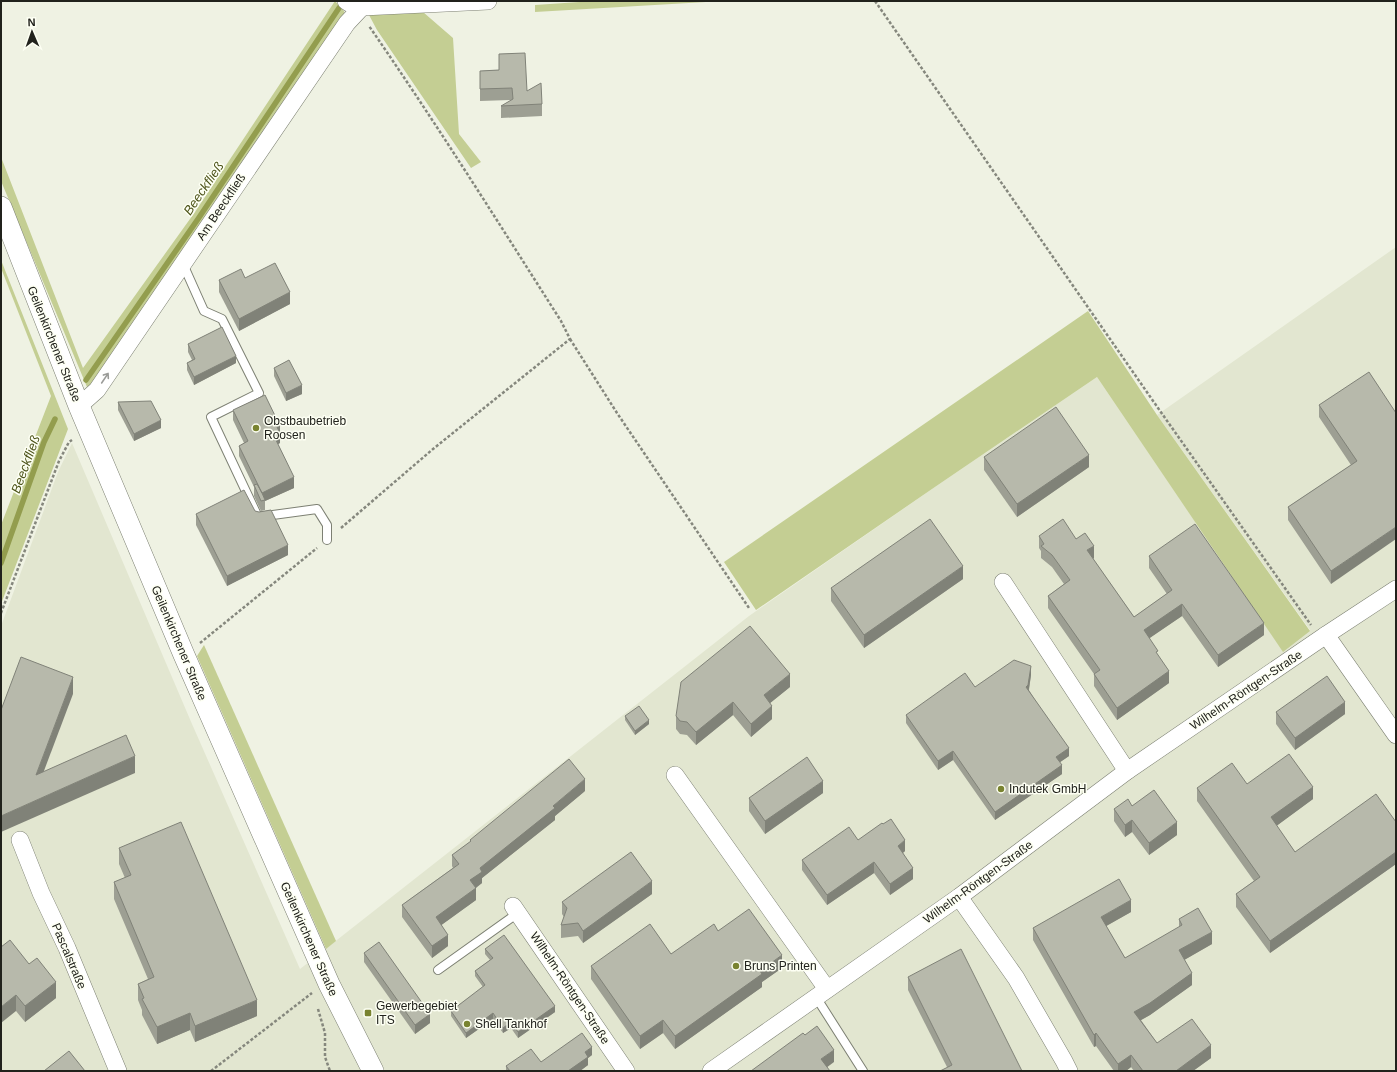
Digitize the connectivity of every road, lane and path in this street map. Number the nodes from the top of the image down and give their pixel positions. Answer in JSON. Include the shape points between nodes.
{"nodes":[{"id":1,"x":488,"y":1,"type":"edge"},
{"id":2,"x":875,"y":1,"type":"edge"},
{"id":3,"x":357,"y":3,"type":"edge"},
{"id":4,"x":1,"y":207,"type":"edge"},
{"id":5,"x":183,"y":264,"type":"junction"},
{"id":6,"x":570,"y":339,"type":"junction"},
{"id":7,"x":79,"y":406,"type":"junction"},
{"id":8,"x":75,"y":439,"type":"dead end"},
{"id":9,"x":327,"y":540,"type":"junction"},
{"id":10,"x":1003,"y":582,"type":"dead end"},
{"id":11,"x":1396,"y":589,"type":"edge"},
{"id":12,"x":748,"y":608,"type":"dead end"},
{"id":13,"x":1,"y":613,"type":"edge"},
{"id":14,"x":1323,"y":637,"type":"junction"},
{"id":15,"x":184,"y":655,"type":"junction"},
{"id":16,"x":1396,"y":735,"type":"edge"},
{"id":17,"x":1127,"y":771,"type":"junction"},
{"id":18,"x":675,"y":775,"type":"dead end"},
{"id":19,"x":20,"y":840,"type":"dead end"},
{"id":20,"x":959,"y":897,"type":"junction"},
{"id":21,"x":515,"y":909,"type":"joint"},
{"id":22,"x":438,"y":970,"type":"dead end"},
{"id":23,"x":328,"y":984,"type":"junction"},
{"id":24,"x":821,"y":993,"type":"junction"},
{"id":25,"x":716,"y":1070,"type":"edge"},
{"id":26,"x":118,"y":1071,"type":"edge"},
{"id":27,"x":211,"y":1071,"type":"edge"},
{"id":28,"x":373,"y":1071,"type":"edge"},
{"id":29,"x":626,"y":1071,"type":"edge"},
{"id":30,"x":863,"y":1071,"type":"edge"},
{"id":31,"x":1069,"y":1071,"type":"edge"}],
"edges":[{"from":1,"to":3,"type":"street"},
{"from":2,"to":14,"type":"path","via":[[1181,441]]},
{"from":3,"to":5,"type":"street","name":"Am Beeckfließ","via":[[347,23]]},
{"from":3,"to":6,"type":"path","via":[[367,23],[475,185]]},
{"from":4,"to":7,"type":"street","name":"Geilenkirchener Straße"},
{"from":7,"to":5,"type":"street","name":"Am Beeckfließ","one_way":true,"via":[[97,390]]},
{"from":5,"to":9,"type":"lane","via":[[204,311],[222,319],[259,393],[211,417],[258,517],[317,509],[327,525]]},
{"from":6,"to":9,"type":"path","via":[[433,449]]},
{"from":6,"to":12,"type":"path"},
{"from":7,"to":15,"type":"street","name":"Geilenkirchener Straße"},
{"from":8,"to":13,"type":"path","via":[[69,442],[59,461]]},
{"from":9,"to":15,"type":"path"},
{"from":10,"to":17,"type":"street"},
{"from":11,"to":14,"type":"street","name":"Wilhelm-Röntgen-Straße"},
{"from":14,"to":16,"type":"street"},
{"from":14,"to":17,"type":"street","name":"Wilhelm-Röntgen-Straße"},
{"from":15,"to":23,"type":"street","name":"Geilenkirchener Straße"},
{"from":17,"to":20,"type":"street","name":"Wilhelm-Röntgen-Straße"},
{"from":18,"to":24,"type":"street"},
{"from":19,"to":26,"type":"street","name":"Pascalstraße"},
{"from":20,"to":24,"type":"street","name":"Wilhelm-Röntgen-Straße"},
{"from":20,"to":31,"type":"street","via":[[1016,978]]},
{"from":21,"to":22,"type":"lane"},
{"from":21,"to":29,"type":"street","name":"Wilhelm-Röntgen-Straße"},
{"from":23,"to":27,"type":"path","via":[[313,992]]},
{"from":23,"to":28,"type":"street","name":"Geilenkirchener Straße"},
{"from":24,"to":25,"type":"street","name":"Wilhelm-Röntgen-Straße"},
{"from":24,"to":30,"type":"lane"}]}
